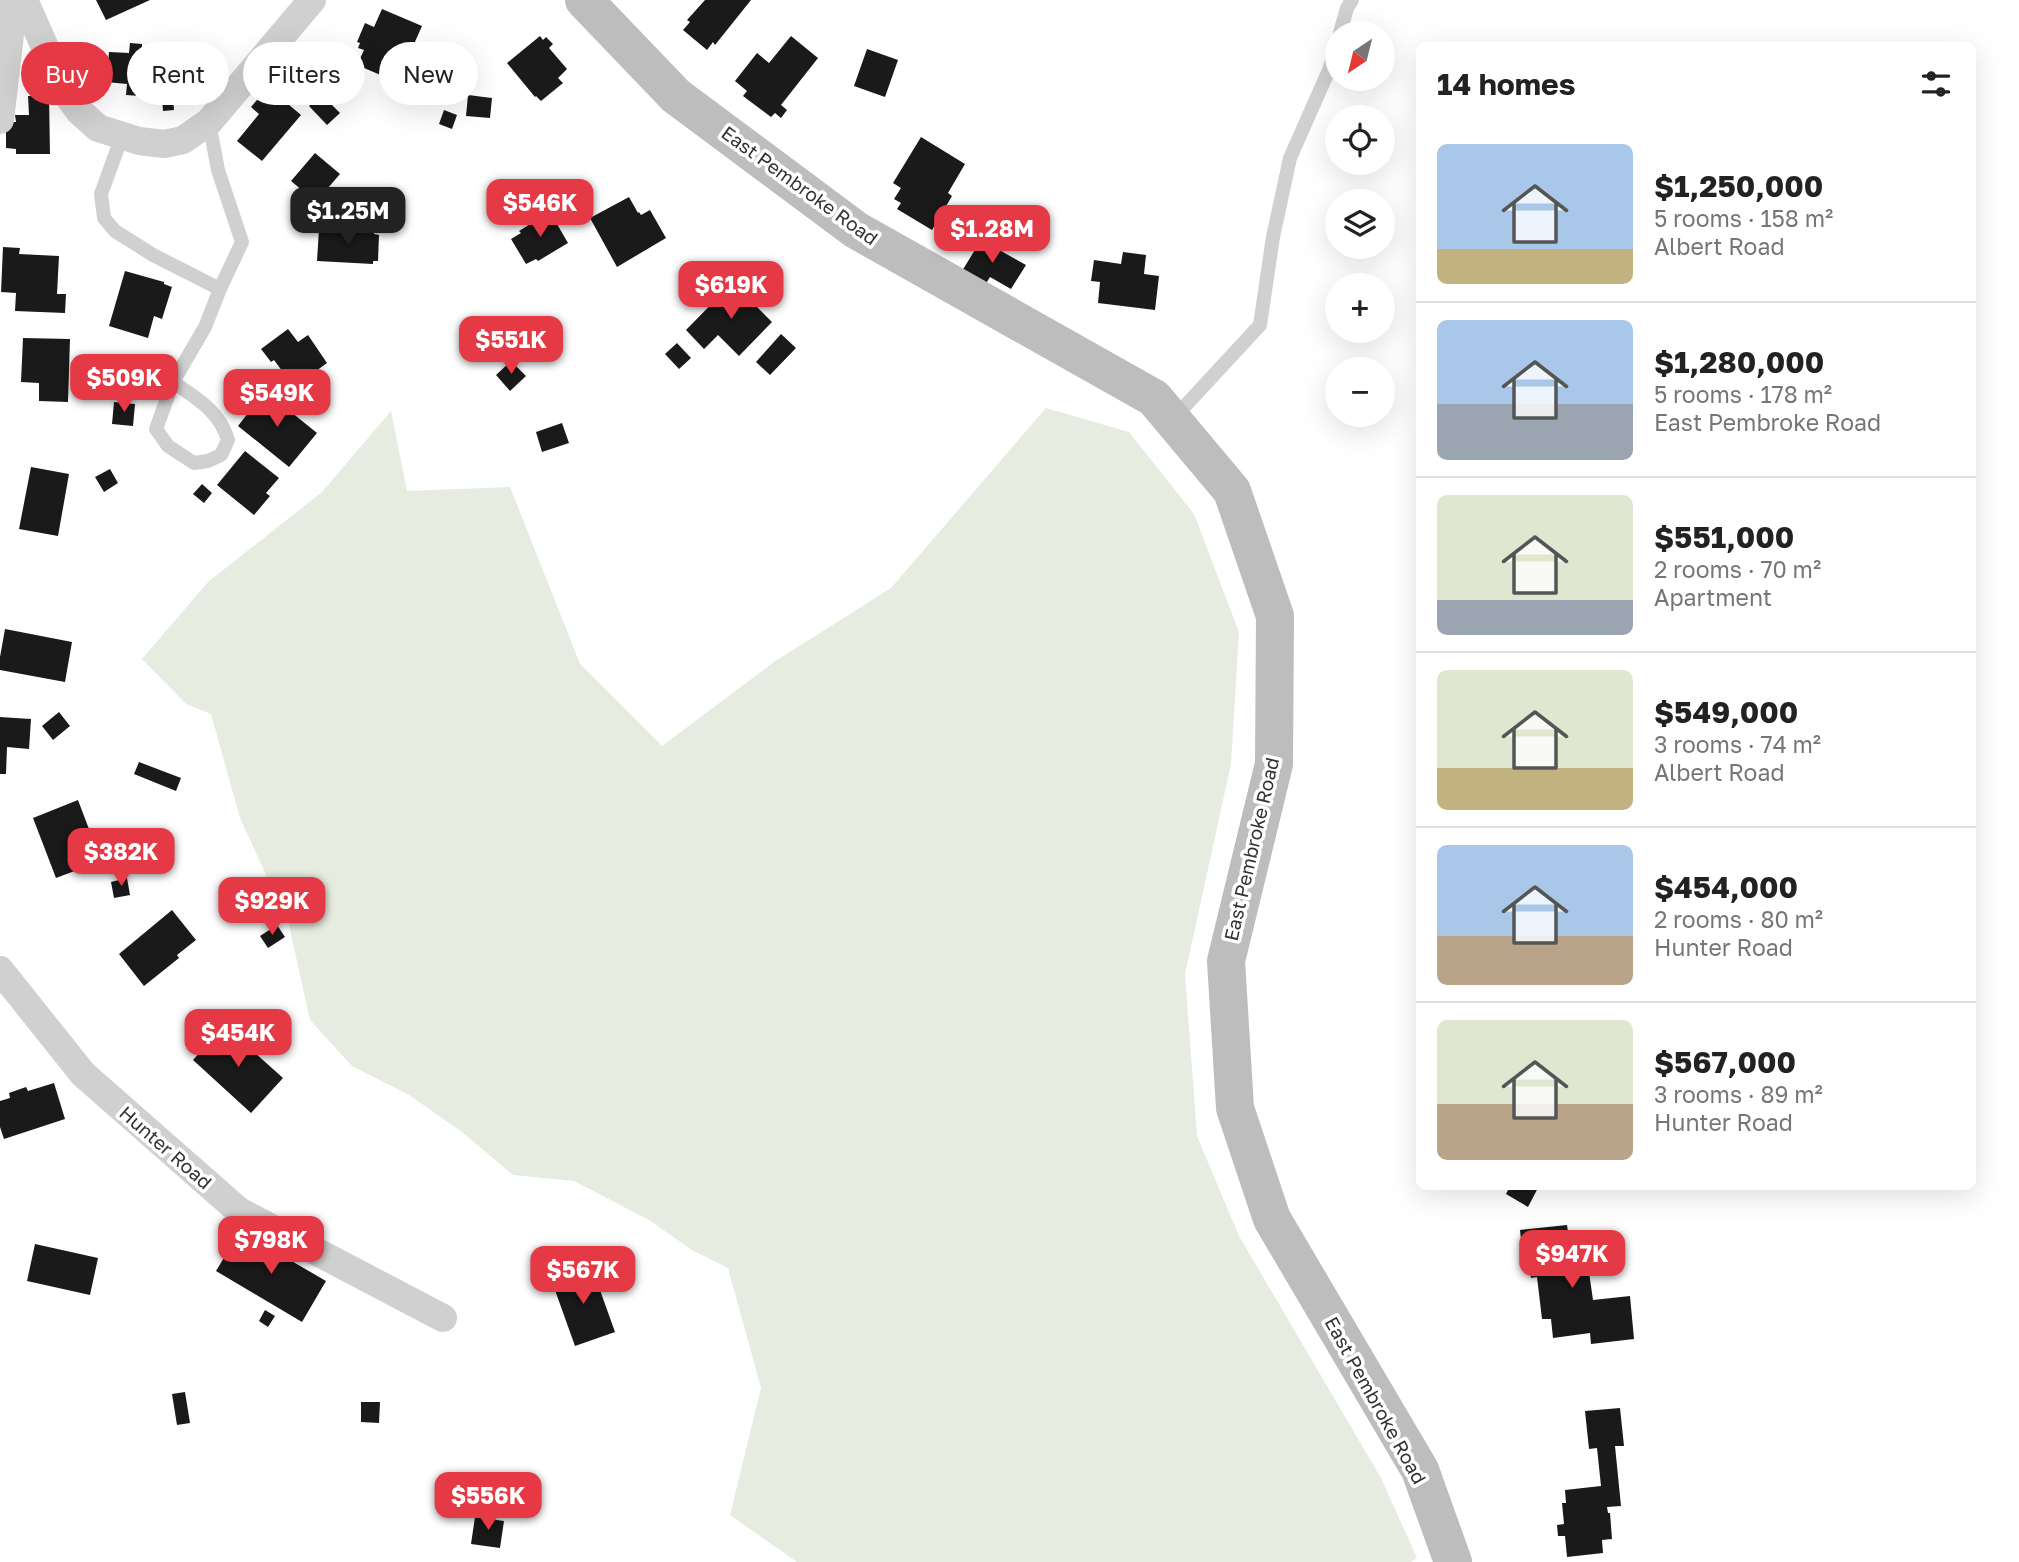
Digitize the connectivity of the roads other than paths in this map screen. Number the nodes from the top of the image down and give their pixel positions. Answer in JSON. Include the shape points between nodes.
{"nodes":[{"id":1,"x":14,"y":0,"type":"edge"},
{"id":2,"x":24,"y":0,"type":"edge"},
{"id":3,"x":312,"y":0,"type":"edge"},
{"id":4,"x":584,"y":0,"type":"edge"},
{"id":5,"x":1352,"y":0,"type":"edge"},
{"id":6,"x":1344,"y":21,"type":"edge"},
{"id":7,"x":1325,"y":79,"type":"edge"},
{"id":8,"x":0,"y":121,"type":"edge"},
{"id":9,"x":209,"y":122,"type":"junction"},
{"id":10,"x":122,"y":136,"type":"junction"},
{"id":11,"x":220,"y":289,"type":"junction"},
{"id":12,"x":173,"y":382,"type":"junction"},
{"id":13,"x":1172,"y":420,"type":"junction"},
{"id":14,"x":0,"y":970,"type":"edge"},
{"id":15,"x":443,"y":1318,"type":"dead end"},
{"id":16,"x":1453,"y":1562,"type":"edge"}],
"edges":[{"from":1,"to":8,"type":"street"},
{"from":2,"to":10,"type":"street","via":[[64,90],[79,111],[98,128]]},
{"from":3,"to":9,"type":"street"},
{"from":4,"to":13,"type":"street","name":"East Pembroke Road","via":[[677,96],[856,230],[1154,398]]},
{"from":5,"to":6,"type":"lane"},
{"from":7,"to":13,"type":"lane","via":[[1290,158],[1259,325]]},
{"from":9,"to":10,"type":"street","via":[[183,140],[164,144]]},
{"from":9,"to":11,"type":"lane","via":[[218,170],[242,242]]},
{"from":10,"to":11,"type":"lane","via":[[101,194],[104,218],[115,231],[153,255]]},
{"from":11,"to":12,"type":"lane","via":[[205,327]]},
{"from":12,"to":12,"type":"lane","via":[[156,429],[168,446],[194,463],[220,455],[228,440],[225,428],[214,411]]},
{"from":13,"to":16,"type":"street","name":"East Pembroke Road","via":[[1232,491],[1275,616],[1274,764],[1226,961],[1234,1108],[1272,1219],[1420,1470]]},
{"from":14,"to":15,"type":"street","name":"Hunter Road","via":[[83,1074],[239,1211]]}]}
